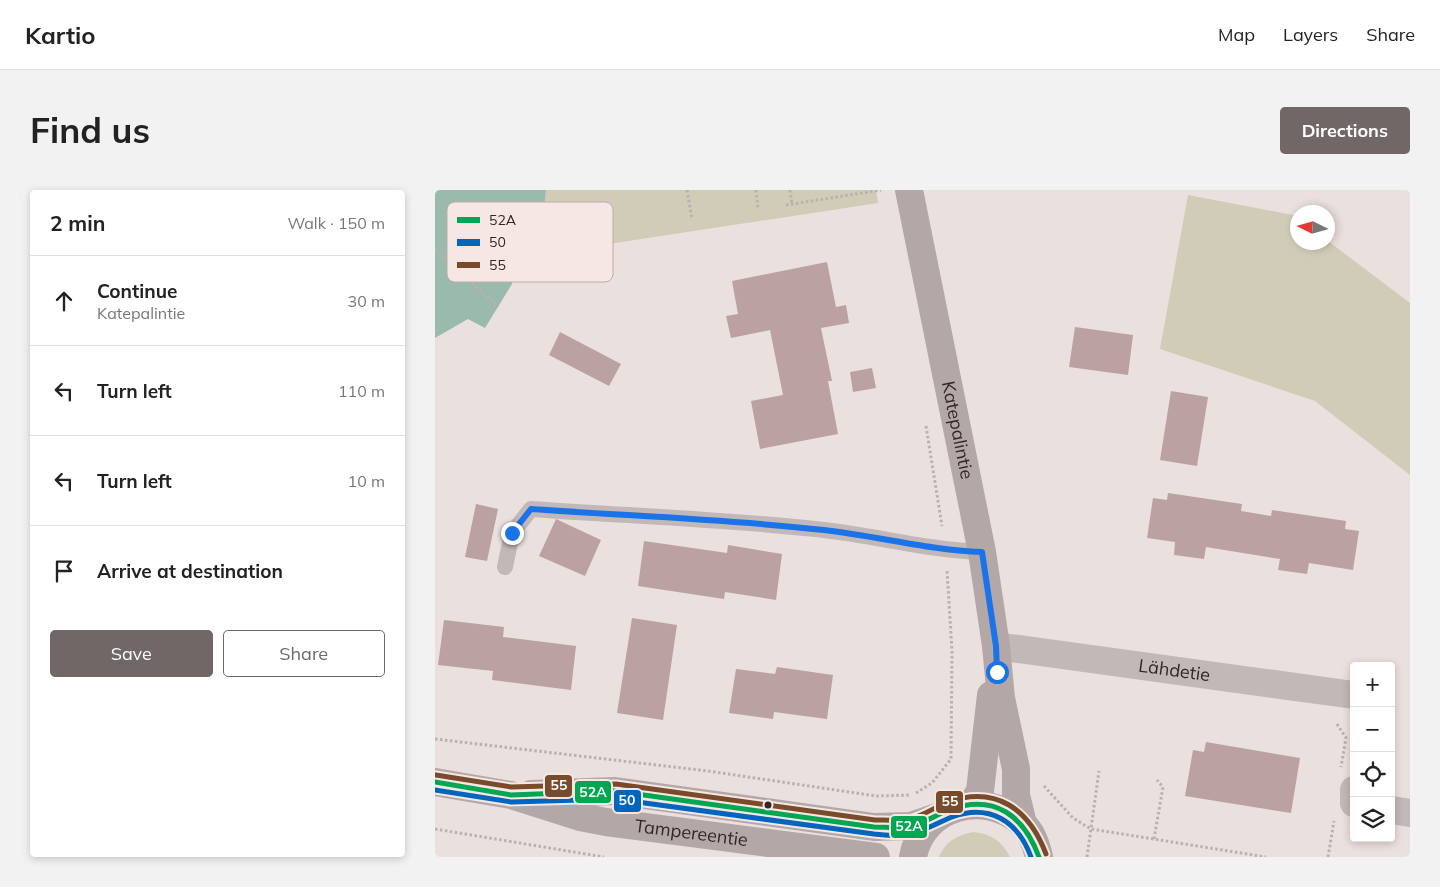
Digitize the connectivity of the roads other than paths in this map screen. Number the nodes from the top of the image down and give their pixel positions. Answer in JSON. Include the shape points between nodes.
{"nodes":[{"id":1,"x":909,"y":190,"type":"edge"},
{"id":2,"x":982,"y":552,"type":"junction"},
{"id":3,"x":505,"y":567,"type":"dead end"},
{"id":4,"x":997,"y":659,"type":"junction"},
{"id":5,"x":1350,"y":695,"type":"edge"},
{"id":6,"x":435,"y":782,"type":"edge"},
{"id":7,"x":511,"y":795,"type":"junction"},
{"id":8,"x":972,"y":804,"type":"junction"},
{"id":9,"x":1395,"y":811,"type":"edge"},
{"id":10,"x":1410,"y":813,"type":"edge"},
{"id":11,"x":937,"y":816,"type":"junction"},
{"id":12,"x":1023,"y":824,"type":"junction"},
{"id":13,"x":876,"y":857,"type":"edge"},
{"id":14,"x":913,"y":857,"type":"edge"},
{"id":15,"x":1039,"y":857,"type":"edge"}],
"edges":[{"from":1,"to":2,"type":"main road","name":"Katepalintie"},
{"from":2,"to":3,"type":"lane","via":[[945,551],[826,530],[727,520],[531,509],[512,533]]},
{"from":2,"to":4,"type":"main road","name":"Katepalintie"},
{"from":4,"to":5,"type":"street","name":"Lähdetie"},
{"from":4,"to":8,"type":"main road","name":"Katepalintie","via":[[980,791]]},
{"from":4,"to":12,"type":"main road","name":"Katepalintie"},
{"from":6,"to":7,"type":"main road","name":"Tampereentie"},
{"from":7,"to":11,"type":"main road","name":"Tampereentie","via":[[615,791],[874,827],[911,826]]},
{"from":7,"to":13,"type":"main road","name":"Tampereentie","via":[[606,822]]},
{"from":8,"to":11,"type":"main road","name":"Tampereentie"},
{"from":8,"to":12,"type":"main road","via":[[991,805],[1008,812]]},
{"from":9,"to":10,"type":"street"},
{"from":11,"to":14,"type":"main road","via":[[918,840]]},
{"from":12,"to":15,"type":"main road","via":[[1034,840]]}]}
